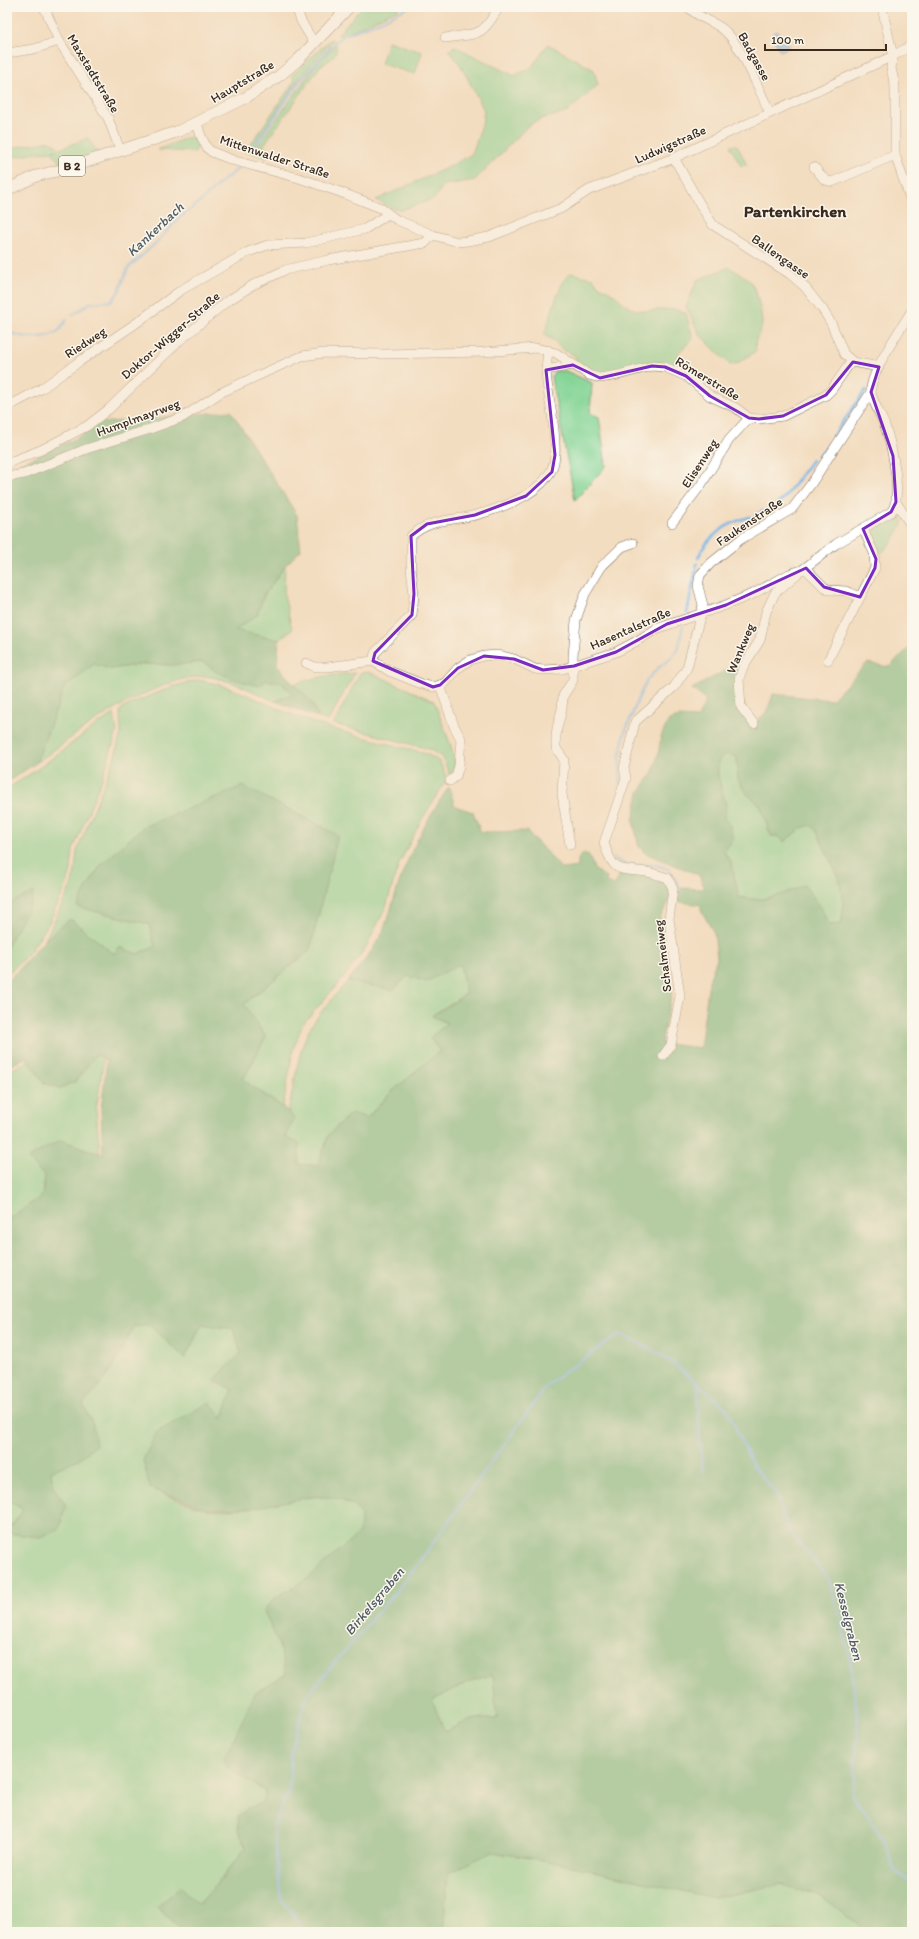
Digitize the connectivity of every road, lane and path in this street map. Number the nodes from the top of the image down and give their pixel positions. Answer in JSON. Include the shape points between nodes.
{"nodes":[{"id":1,"x":296,"y":7,"type":"edge"},
{"id":2,"x":349,"y":7,"type":"edge"},
{"id":3,"x":499,"y":7,"type":"edge"},
{"id":4,"x":688,"y":7,"type":"edge"},
{"id":5,"x":882,"y":7,"type":"edge"},
{"id":6,"x":45,"y":8,"type":"edge"},
{"id":7,"x":445,"y":38,"type":"dead end"},
{"id":8,"x":59,"y":41,"type":"junction"},
{"id":9,"x":314,"y":43,"type":"junction"},
{"id":10,"x":912,"y":45,"type":"edge"},
{"id":11,"x":7,"y":53,"type":"edge"},
{"id":12,"x":893,"y":56,"type":"junction"},
{"id":13,"x":770,"y":113,"type":"junction"},
{"id":14,"x":197,"y":123,"type":"junction"},
{"id":15,"x":120,"y":150,"type":"junction"},
{"id":16,"x":895,"y":155,"type":"junction"},
{"id":17,"x":674,"y":158,"type":"junction"},
{"id":18,"x":814,"y":166,"type":"dead end"},
{"id":19,"x":7,"y":190,"type":"edge"},
{"id":20,"x":912,"y":204,"type":"edge"},
{"id":21,"x":388,"y":214,"type":"junction"},
{"id":22,"x":433,"y":235,"type":"junction"},
{"id":23,"x":912,"y":310,"type":"edge"},
{"id":24,"x":548,"y":350,"type":"junction"},
{"id":25,"x":342,"y":352,"type":"joint"},
{"id":26,"x":853,"y":362,"type":"junction"},
{"id":27,"x":573,"y":365,"type":"junction"},
{"id":28,"x":879,"y":366,"type":"junction"},
{"id":29,"x":546,"y":370,"type":"junction"},
{"id":30,"x":871,"y":392,"type":"junction"},
{"id":31,"x":7,"y":407,"type":"edge"},
{"id":32,"x":749,"y":418,"type":"junction"},
{"id":33,"x":7,"y":467,"type":"edge"},
{"id":34,"x":7,"y":477,"type":"edge"},
{"id":35,"x":896,"y":502,"type":"junction"},
{"id":36,"x":672,"y":523,"type":"dead end"},
{"id":37,"x":912,"y":527,"type":"edge"},
{"id":38,"x":863,"y":529,"type":"junction"},
{"id":39,"x":633,"y":544,"type":"dead end"},
{"id":40,"x":804,"y":569,"type":"junction"},
{"id":41,"x":860,"y":596,"type":"junction"},
{"id":42,"x":701,"y":614,"type":"junction"},
{"id":43,"x":828,"y":660,"type":"dead end"},
{"id":44,"x":373,"y":661,"type":"junction"},
{"id":45,"x":306,"y":663,"type":"dead end"},
{"id":46,"x":574,"y":666,"type":"junction"},
{"id":47,"x":440,"y":685,"type":"junction"},
{"id":48,"x":754,"y":724,"type":"dead end"},
{"id":49,"x":450,"y":781,"type":"dead end"},
{"id":50,"x":570,"y":845,"type":"dead end"},
{"id":51,"x":663,"y":1056,"type":"dead end"}],
"edges":[{"from":1,"to":9,"type":"street"},
{"from":2,"to":9,"type":"main road","name":"Hauptstraße","number":"B 2"},
{"from":3,"to":7,"type":"street","via":[[484,30],[476,34]]},
{"from":4,"to":13,"type":"street","name":"Badgasse","via":[[698,16],[716,23],[732,38]]},
{"from":5,"to":12,"type":"street"},
{"from":6,"to":8,"type":"street","name":"Maxstadtstraße"},
{"from":8,"to":11,"type":"street","via":[[34,49]]},
{"from":8,"to":15,"type":"street","name":"Maxstadtstraße","via":[[108,118]]},
{"from":9,"to":14,"type":"main road","name":"Hauptstraße","number":"B 2","via":[[298,60],[261,88]]},
{"from":10,"to":12,"type":"street","name":"Ludwigstraße"},
{"from":12,"to":13,"type":"street","name":"Ludwigstraße"},
{"from":12,"to":16,"type":"street","via":[[891,68],[895,86]]},
{"from":13,"to":17,"type":"street","name":"Ludwigstraße"},
{"from":14,"to":15,"type":"main road","number":"B 2"},
{"from":14,"to":21,"type":"street","name":"Mittenwalder Straße","via":[[207,148],[212,152],[336,190],[381,208]]},
{"from":15,"to":19,"type":"main road","number":"B 2","via":[[36,176]]},
{"from":16,"to":18,"type":"street","via":[[832,182],[825,180]]},
{"from":16,"to":20,"type":"street"},
{"from":17,"to":22,"type":"street","name":"Ludwigstraße","via":[[589,190],[562,208],[489,238],[458,242]]},
{"from":17,"to":26,"type":"street","name":"Ballengasse","via":[[713,225],[790,274],[804,286],[831,323],[844,354]]},
{"from":21,"to":22,"type":"street","name":"Mittenwalder Straße"},
{"from":21,"to":31,"type":"street","name":"Riedweg","via":[[365,229],[342,235],[306,243],[260,246],[202,276],[41,389]]},
{"from":22,"to":33,"type":"street","name":"Doktor-Wigger-Straße","via":[[425,243],[285,270],[253,285],[226,302],[178,342],[109,409],[87,426],[41,450],[10,462]]},
{"from":23,"to":28,"type":"street","name":"Faukenstraße"},
{"from":24,"to":25,"type":"street","name":"Römerstraße","via":[[529,348],[483,352],[383,354]]},
{"from":24,"to":27,"type":"street","name":"Römerstraße"},
{"from":24,"to":29,"type":"street"},
{"from":25,"to":34,"type":"street","name":"Humplmayrweg","via":[[302,356],[220,393],[183,417],[86,449],[24,474]]},
{"from":26,"to":28,"type":"street"},
{"from":26,"to":32,"type":"street","via":[[826,395],[783,416]]},
{"from":27,"to":29,"type":"street"},
{"from":27,"to":32,"type":"street","name":"Römerstraße","via":[[589,375],[600,378],[652,366],[672,369],[686,376],[710,396],[736,408]]},
{"from":28,"to":30,"type":"street","name":"Faukenstraße"},
{"from":29,"to":44,"type":"street","via":[[556,455],[552,472],[526,496],[475,515],[427,524],[411,536],[414,594],[412,615],[375,653]]},
{"from":30,"to":35,"type":"street","via":[[886,428],[893,456]]},
{"from":30,"to":42,"type":"street","name":"Faukenstraße","via":[[792,509],[741,539],[703,571],[698,582],[698,592],[703,605]]},
{"from":32,"to":36,"type":"street","name":"Elisenweg","via":[[729,440],[700,486]]},
{"from":35,"to":37,"type":"street"},
{"from":35,"to":38,"type":"street","name":"Wankweg","via":[[891,512]]},
{"from":38,"to":40,"type":"street","name":"Wankweg","via":[[836,544]]},
{"from":38,"to":41,"type":"street","via":[[874,553],[875,564]]},
{"from":39,"to":46,"type":"street","via":[[614,553],[602,566],[585,594],[576,620]]},
{"from":40,"to":41,"type":"street","via":[[827,589]]},
{"from":40,"to":42,"type":"street","name":"Hasentalstraße","via":[[789,574],[753,594]]},
{"from":40,"to":48,"type":"street","name":"Wankweg","via":[[775,593],[766,612],[760,640],[743,667],[739,679],[741,707]]},
{"from":41,"to":43,"type":"street"},
{"from":42,"to":46,"type":"street","name":"Hasentalstraße","via":[[668,624],[616,652]]},
{"from":42,"to":51,"type":"street","name":"Schalmeiweg","via":[[688,668],[674,687],[635,722],[624,768],[626,778],[604,844],[607,854],[617,868],[668,878],[673,889],[669,919],[680,996],[671,1044]]},
{"from":44,"to":45,"type":"street","via":[[327,667],[315,667]]},
{"from":44,"to":47,"type":"street","via":[[389,671],[422,684],[433,687]]},
{"from":46,"to":47,"type":"street","name":"Hasentalstraße","via":[[543,670],[498,655],[484,656],[470,660]]},
{"from":46,"to":50,"type":"street","via":[[571,686],[565,690],[556,728],[556,748],[564,760],[562,794]]},
{"from":47,"to":49,"type":"street","via":[[451,720],[461,739],[459,766],[456,776]]}]}
